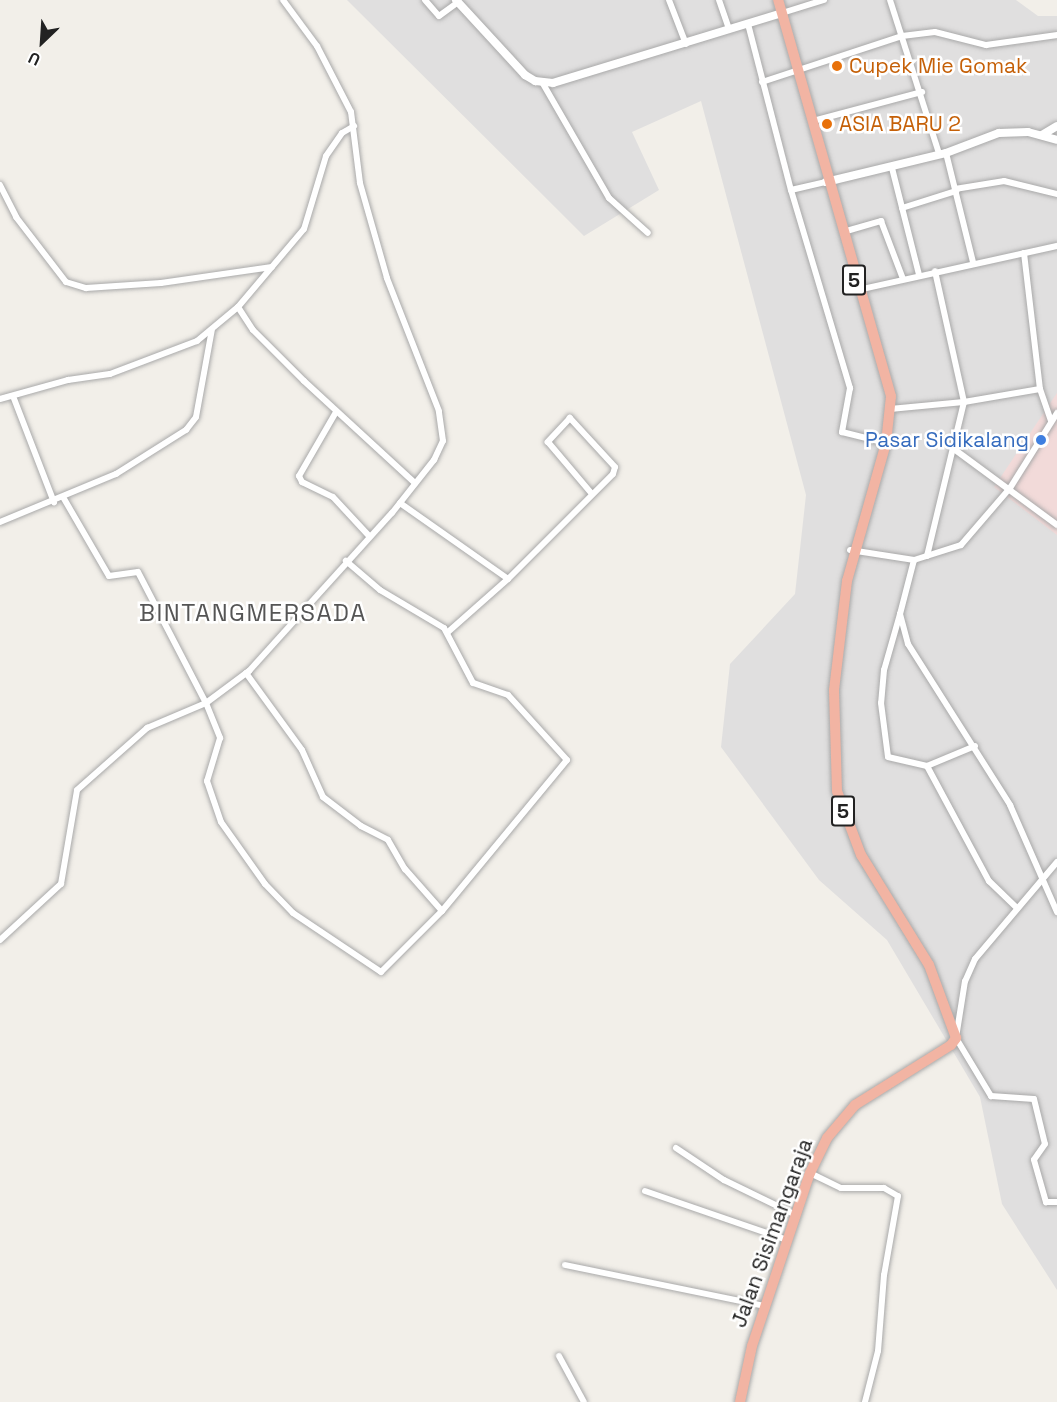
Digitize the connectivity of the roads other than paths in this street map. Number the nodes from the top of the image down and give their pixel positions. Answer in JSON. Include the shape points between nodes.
{"nodes":[{"id":1,"x":283,"y":0,"type":"edge"},
{"id":2,"x":425,"y":0,"type":"edge"},
{"id":3,"x":669,"y":0,"type":"edge"},
{"id":4,"x":719,"y":0,"type":"edge"},
{"id":5,"x":777,"y":0,"type":"edge"},
{"id":6,"x":824,"y":0,"type":"edge"},
{"id":7,"x":890,"y":0,"type":"edge"},
{"id":8,"x":457,"y":1,"type":"edge"},
{"id":9,"x":780,"y":14,"type":"junction"},
{"id":10,"x":748,"y":24,"type":"junction"},
{"id":11,"x":729,"y":29,"type":"junction"},
{"id":12,"x":1057,"y":35,"type":"edge"},
{"id":13,"x":902,"y":36,"type":"junction"},
{"id":14,"x":686,"y":44,"type":"junction"},
{"id":15,"x":797,"y":70,"type":"junction"},
{"id":16,"x":542,"y":82,"type":"junction"},
{"id":17,"x":762,"y":82,"type":"junction"},
{"id":18,"x":922,"y":92,"type":"junction"},
{"id":19,"x":813,"y":121,"type":"junction"},
{"id":20,"x":354,"y":126,"type":"junction"},
{"id":21,"x":1057,"y":126,"type":"edge"},
{"id":22,"x":1042,"y":135,"type":"junction"},
{"id":23,"x":1057,"y":140,"type":"edge"},
{"id":24,"x":943,"y":154,"type":"junction"},
{"id":25,"x":892,"y":168,"type":"junction"},
{"id":26,"x":827,"y":182,"type":"junction"},
{"id":27,"x":0,"y":185,"type":"edge"},
{"id":28,"x":791,"y":190,"type":"junction"},
{"id":29,"x":956,"y":190,"type":"junction"},
{"id":30,"x":1057,"y":194,"type":"edge"},
{"id":31,"x":902,"y":208,"type":"junction"},
{"id":32,"x":843,"y":232,"type":"junction"},
{"id":33,"x":648,"y":233,"type":"dead end"},
{"id":34,"x":1057,"y":246,"type":"edge"},
{"id":35,"x":1024,"y":253,"type":"junction"},
{"id":36,"x":974,"y":262,"type":"junction"},
{"id":37,"x":273,"y":267,"type":"junction"},
{"id":38,"x":935,"y":271,"type":"junction"},
{"id":39,"x":919,"y":275,"type":"junction"},
{"id":40,"x":903,"y":279,"type":"junction"},
{"id":41,"x":857,"y":290,"type":"junction"},
{"id":42,"x":238,"y":308,"type":"junction"},
{"id":43,"x":212,"y":329,"type":"junction"},
{"id":44,"x":1040,"y":389,"type":"junction"},
{"id":45,"x":13,"y":396,"type":"junction"},
{"id":46,"x":0,"y":399,"type":"edge"},
{"id":47,"x":964,"y":402,"type":"junction"},
{"id":48,"x":890,"y":409,"type":"junction"},
{"id":49,"x":336,"y":412,"type":"junction"},
{"id":50,"x":1057,"y":413,"type":"edge"},
{"id":51,"x":1051,"y":422,"type":"junction"},
{"id":52,"x":884,"y":443,"type":"junction"},
{"id":53,"x":954,"y":449,"type":"junction"},
{"id":54,"x":415,"y":483,"type":"junction"},
{"id":55,"x":1010,"y":488,"type":"junction"},
{"id":56,"x":592,"y":494,"type":"junction"},
{"id":57,"x":63,"y":497,"type":"junction"},
{"id":58,"x":54,"y":502,"type":"junction"},
{"id":59,"x":400,"y":503,"type":"junction"},
{"id":60,"x":1,"y":520,"type":"edge"},
{"id":61,"x":1057,"y":525,"type":"edge"},
{"id":62,"x":370,"y":537,"type":"junction"},
{"id":63,"x":852,"y":553,"type":"junction"},
{"id":64,"x":927,"y":556,"type":"junction"},
{"id":65,"x":914,"y":560,"type":"junction"},
{"id":66,"x":346,"y":561,"type":"junction"},
{"id":67,"x":508,"y":579,"type":"junction"},
{"id":68,"x":900,"y":614,"type":"junction"},
{"id":69,"x":448,"y":632,"type":"junction"},
{"id":70,"x":246,"y":673,"type":"junction"},
{"id":71,"x":206,"y":703,"type":"junction"},
{"id":72,"x":975,"y":746,"type":"junction"},
{"id":73,"x":927,"y":766,"type":"junction"},
{"id":74,"x":1057,"y":862,"type":"edge"},
{"id":75,"x":1042,"y":880,"type":"junction"},
{"id":76,"x":1017,"y":908,"type":"junction"},
{"id":77,"x":442,"y":911,"type":"junction"},
{"id":78,"x":1057,"y":912,"type":"edge"},
{"id":79,"x":0,"y":940,"type":"edge"},
{"id":80,"x":956,"y":1038,"type":"junction"},
{"id":81,"x":675,"y":1148,"type":"dead end"},
{"id":82,"x":810,"y":1173,"type":"junction"},
{"id":83,"x":645,"y":1191,"type":"dead end"},
{"id":84,"x":1057,"y":1202,"type":"edge"},
{"id":85,"x":796,"y":1215,"type":"junction"},
{"id":86,"x":787,"y":1240,"type":"junction"},
{"id":87,"x":565,"y":1265,"type":"dead end"},
{"id":88,"x":765,"y":1306,"type":"junction"},
{"id":89,"x":559,"y":1356,"type":"dead end"},
{"id":90,"x":584,"y":1402,"type":"edge"},
{"id":91,"x":740,"y":1402,"type":"edge"},
{"id":92,"x":866,"y":1402,"type":"edge"}],
"edges":[{"from":1,"to":20,"type":"street","via":[[332,70]]},
{"from":2,"to":8,"type":"street","via":[[439,16]]},
{"from":3,"to":14,"type":"street"},
{"from":4,"to":11,"type":"street"},
{"from":5,"to":9,"type":"highway","number":"5"},
{"from":6,"to":9,"type":"street"},
{"from":7,"to":13,"type":"street"},
{"from":8,"to":16,"type":"street","via":[[525,75]]},
{"from":9,"to":10,"type":"street"},
{"from":9,"to":15,"type":"highway","number":"5"},
{"from":10,"to":11,"type":"street"},
{"from":10,"to":17,"type":"street"},
{"from":11,"to":14,"type":"street"},
{"from":12,"to":13,"type":"street","via":[[986,45],[935,32]]},
{"from":13,"to":15,"type":"street"},
{"from":13,"to":18,"type":"street"},
{"from":14,"to":16,"type":"street","via":[[563,83]]},
{"from":15,"to":17,"type":"street"},
{"from":15,"to":19,"type":"highway","number":"5"},
{"from":15,"to":26,"type":"highway","number":"5"},
{"from":16,"to":33,"type":"street","via":[[609,198]]},
{"from":17,"to":28,"type":"street"},
{"from":18,"to":19,"type":"street"},
{"from":18,"to":24,"type":"street"},
{"from":19,"to":26,"type":"highway","number":"5"},
{"from":20,"to":37,"type":"street","via":[[330,150],[317,179],[304,229]]},
{"from":20,"to":54,"type":"street","via":[[360,183],[387,278],[422,363],[444,431],[438,454]]},
{"from":21,"to":22,"type":"street"},
{"from":22,"to":23,"type":"street"},
{"from":22,"to":24,"type":"street","via":[[999,133]]},
{"from":24,"to":25,"type":"street"},
{"from":24,"to":29,"type":"street"},
{"from":25,"to":26,"type":"street"},
{"from":25,"to":31,"type":"street"},
{"from":26,"to":28,"type":"street"},
{"from":26,"to":32,"type":"highway","number":"5"},
{"from":26,"to":41,"type":"highway","number":"5"},
{"from":27,"to":37,"type":"street","via":[[16,217],[66,282],[86,288],[161,283]]},
{"from":28,"to":52,"type":"street","via":[[850,387],[842,432]]},
{"from":29,"to":30,"type":"street","via":[[1004,181]]},
{"from":29,"to":31,"type":"street"},
{"from":29,"to":36,"type":"street"},
{"from":31,"to":39,"type":"street"},
{"from":32,"to":40,"type":"street","via":[[881,221]]},
{"from":32,"to":41,"type":"highway","number":"5"},
{"from":34,"to":35,"type":"street"},
{"from":35,"to":36,"type":"street"},
{"from":35,"to":44,"type":"street"},
{"from":36,"to":38,"type":"street"},
{"from":37,"to":42,"type":"street"},
{"from":38,"to":39,"type":"street"},
{"from":38,"to":47,"type":"street"},
{"from":39,"to":40,"type":"street"},
{"from":40,"to":41,"type":"street"},
{"from":41,"to":48,"type":"highway","number":"5","via":[[888,379]]},
{"from":41,"to":52,"type":"highway","number":"5","via":[[888,391]]},
{"from":42,"to":43,"type":"street"},
{"from":42,"to":49,"type":"street","via":[[253,330]]},
{"from":43,"to":45,"type":"street","via":[[178,351],[142,364]]},
{"from":43,"to":57,"type":"street","via":[[204,384],[191,426],[116,474]]},
{"from":44,"to":47,"type":"street"},
{"from":44,"to":51,"type":"street"},
{"from":45,"to":46,"type":"street"},
{"from":45,"to":58,"type":"street"},
{"from":47,"to":48,"type":"street"},
{"from":47,"to":53,"type":"street"},
{"from":48,"to":52,"type":"highway","number":"5"},
{"from":49,"to":54,"type":"street"},
{"from":49,"to":62,"type":"street","via":[[299,476],[302,482],[333,497]]},
{"from":50,"to":51,"type":"street"},
{"from":51,"to":55,"type":"street"},
{"from":52,"to":63,"type":"highway","number":"5"},
{"from":53,"to":55,"type":"street"},
{"from":53,"to":64,"type":"street"},
{"from":54,"to":59,"type":"street"},
{"from":55,"to":61,"type":"street"},
{"from":55,"to":64,"type":"street","via":[[967,540]]},
{"from":56,"to":56,"type":"street","via":[[548,442],[570,418],[615,467]]},
{"from":56,"to":67,"type":"street"},
{"from":57,"to":58,"type":"street"},
{"from":57,"to":71,"type":"street","via":[[109,576],[138,572]]},
{"from":58,"to":60,"type":"street"},
{"from":59,"to":62,"type":"street"},
{"from":59,"to":67,"type":"street"},
{"from":62,"to":66,"type":"street"},
{"from":63,"to":65,"type":"street"},
{"from":63,"to":80,"type":"highway","number":"5","via":[[834,690],[837,791],[861,855],[929,965]]},
{"from":64,"to":65,"type":"street"},
{"from":65,"to":68,"type":"street"},
{"from":66,"to":69,"type":"street","via":[[380,590]]},
{"from":66,"to":70,"type":"street"},
{"from":67,"to":69,"type":"street"},
{"from":68,"to":72,"type":"street","via":[[917,660]]},
{"from":68,"to":73,"type":"street","via":[[884,670],[882,703],[888,757]]},
{"from":69,"to":77,"type":"street","via":[[473,683],[508,695],[567,760]]},
{"from":70,"to":71,"type":"street"},
{"from":70,"to":77,"type":"street","via":[[302,750],[323,797],[361,826],[388,840],[405,869]]},
{"from":71,"to":77,"type":"street","via":[[220,738],[207,781],[213,807],[265,884],[293,913],[381,972]]},
{"from":71,"to":79,"type":"street","via":[[147,728],[77,790],[61,884]]},
{"from":72,"to":73,"type":"street"},
{"from":72,"to":75,"type":"street","via":[[1010,805]]},
{"from":73,"to":76,"type":"street","via":[[989,881]]},
{"from":74,"to":75,"type":"street"},
{"from":75,"to":76,"type":"street"},
{"from":75,"to":78,"type":"street"},
{"from":76,"to":80,"type":"street","via":[[970,968]]},
{"from":80,"to":82,"type":"highway","name":"Jalan Sisimangaraja","via":[[951,1046],[855,1105],[827,1138]]},
{"from":80,"to":84,"type":"street","via":[[991,1096],[1034,1099],[1045,1144],[1034,1160],[1046,1202]]},
{"from":81,"to":85,"type":"street","via":[[724,1180]]},
{"from":82,"to":85,"type":"highway","name":"Jalan Sisimangaraja"},
{"from":82,"to":92,"type":"street","via":[[841,1188],[884,1188],[898,1196],[884,1275],[878,1351]]},
{"from":83,"to":86,"type":"street"},
{"from":85,"to":86,"type":"highway","name":"Jalan Sisimangaraja"},
{"from":86,"to":88,"type":"highway","name":"Jalan Sisimangaraja"},
{"from":87,"to":88,"type":"street"},
{"from":88,"to":91,"type":"highway","name":"Jalan Sisimangaraja"},
{"from":89,"to":90,"type":"street"}]}
